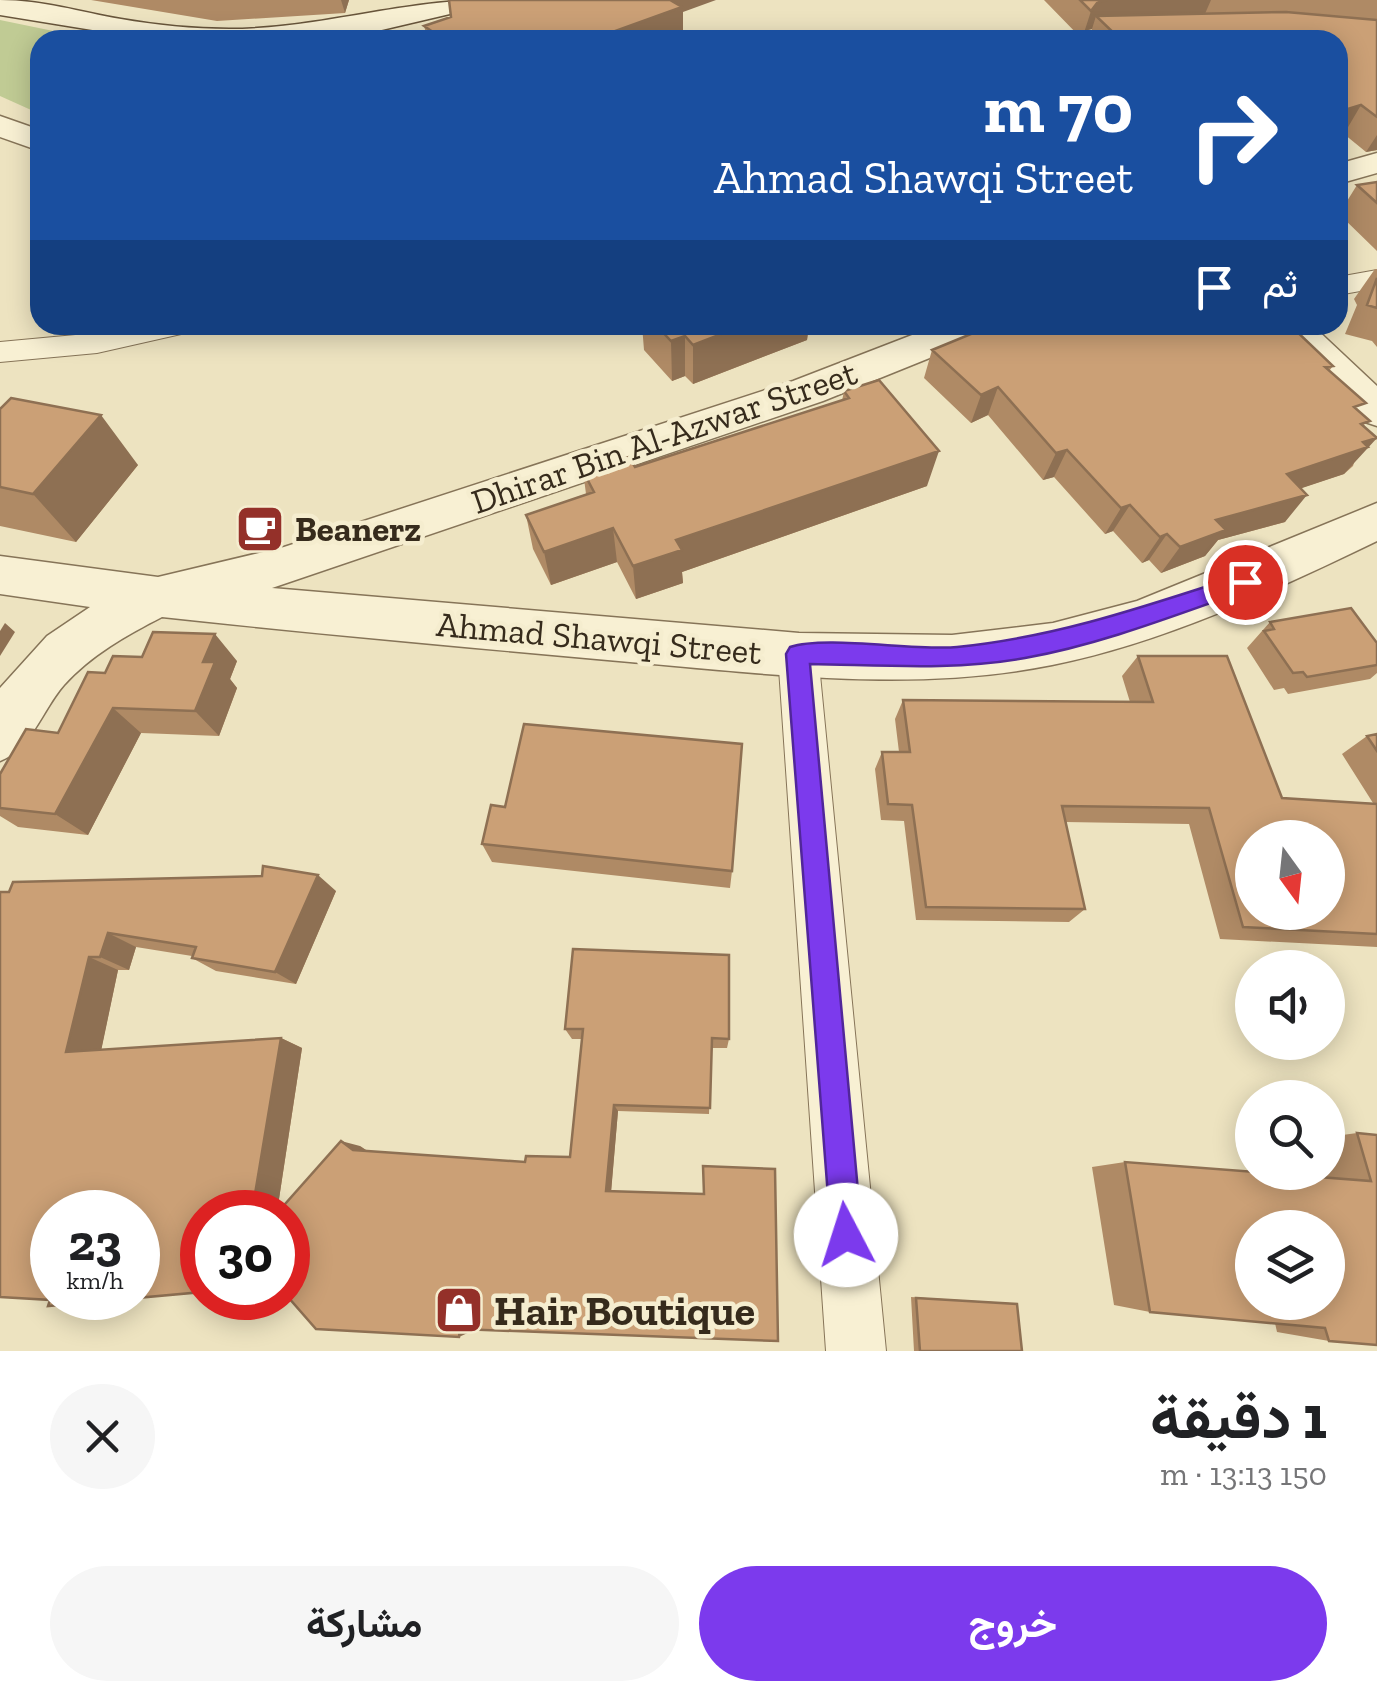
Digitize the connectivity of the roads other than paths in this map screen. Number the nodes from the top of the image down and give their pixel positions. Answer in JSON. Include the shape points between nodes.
{"nodes":[{"id":1,"x":474,"y":0,"type":"edge"},
{"id":2,"x":15,"y":6,"type":"edge"},
{"id":3,"x":136,"y":30,"type":"edge"},
{"id":4,"x":320,"y":30,"type":"edge"},
{"id":5,"x":0,"y":126,"type":"edge"},
{"id":6,"x":30,"y":138,"type":"edge"},
{"id":7,"x":1377,"y":163,"type":"edge"},
{"id":8,"x":1348,"y":171,"type":"edge"},
{"id":9,"x":1377,"y":279,"type":"edge"},
{"id":10,"x":1348,"y":284,"type":"edge"},
{"id":11,"x":133,"y":335,"type":"edge"},
{"id":12,"x":950,"y":335,"type":"edge"},
{"id":13,"x":1298,"y":335,"type":"edge"},
{"id":14,"x":0,"y":352,"type":"edge"},
{"id":15,"x":1377,"y":411,"type":"edge"},
{"id":16,"x":1377,"y":521,"type":"edge"},
{"id":17,"x":338,"y":548,"type":"junction"},
{"id":18,"x":0,"y":575,"type":"edge"},
{"id":19,"x":158,"y":597,"type":"junction"},
{"id":20,"x":329,"y":615,"type":"junction"},
{"id":21,"x":798,"y":654,"type":"junction"},
{"id":22,"x":0,"y":737,"type":"edge"},
{"id":23,"x":856,"y":1351,"type":"edge"}],
"edges":[{"from":1,"to":4,"type":"main road"},
{"from":2,"to":3,"type":"main road"},
{"from":5,"to":6,"type":"street"},
{"from":7,"to":8,"type":"street"},
{"from":9,"to":10,"type":"street"},
{"from":11,"to":14,"type":"street"},
{"from":12,"to":17,"type":"street","name":"Dhirar Bin Al-Azwar Street","via":[[808,391]]},
{"from":13,"to":15,"type":"street"},
{"from":16,"to":21,"type":"street","name":"Ahmad Shawqi Street","via":[[1245,582],[1056,644],[951,657]]},
{"from":17,"to":19,"type":"street","name":"Dhirar Bin Al-Azwar Street"},
{"from":17,"to":20,"type":"street","via":[[310,578],[315,601]]},
{"from":18,"to":19,"type":"street","name":"Dhirar Bin Al-Azwar Street"},
{"from":19,"to":20,"type":"street","name":"Ahmad Shawqi Street"},
{"from":19,"to":22,"type":"street","via":[[74,641],[31,684]]},
{"from":20,"to":21,"type":"street","name":"Ahmad Shawqi Street"},
{"from":21,"to":23,"type":"street"}]}
